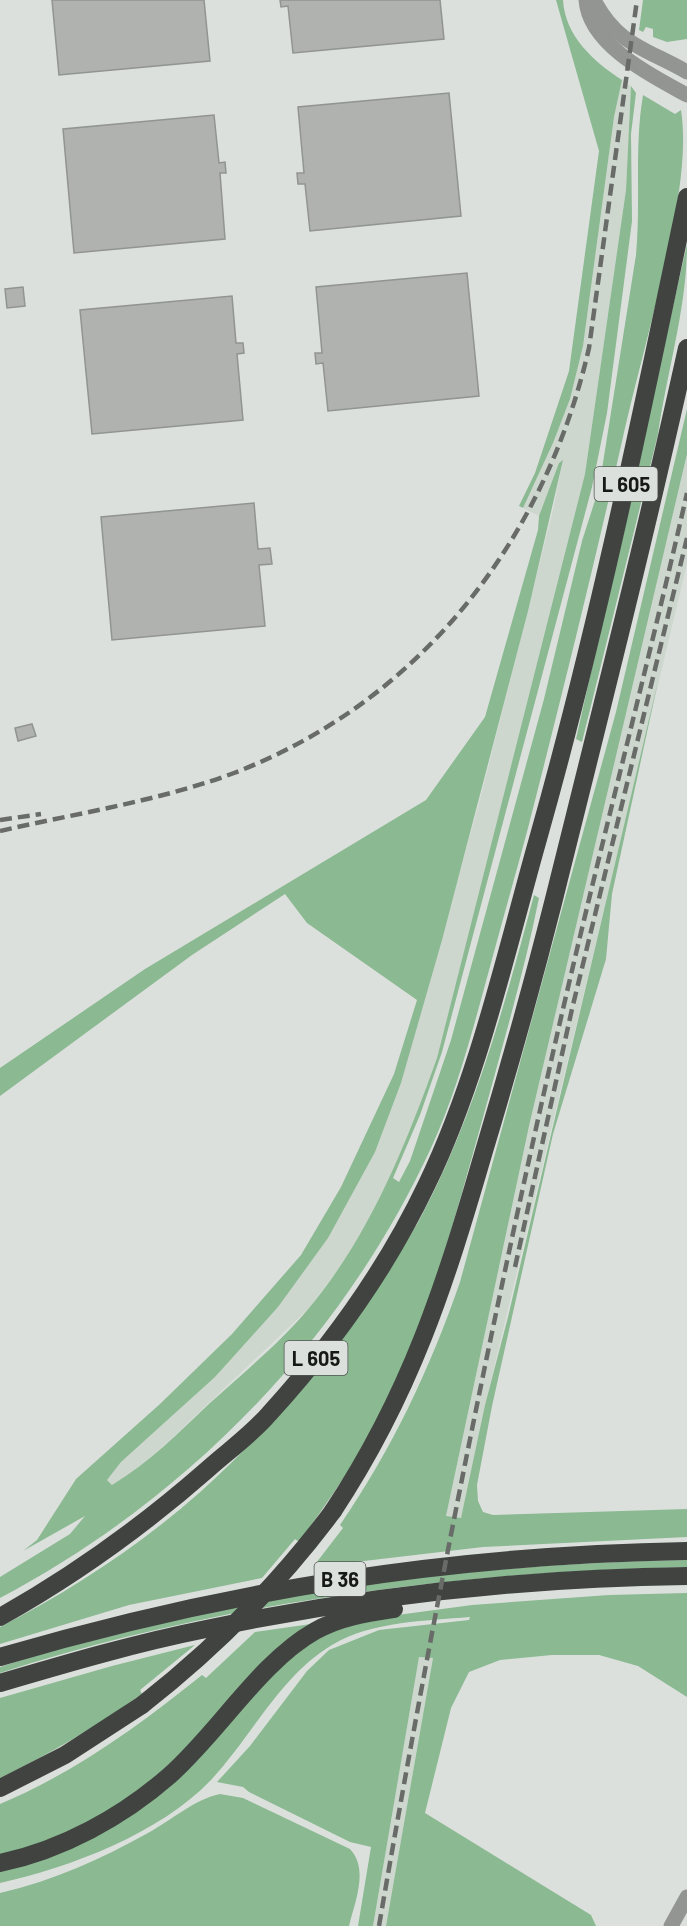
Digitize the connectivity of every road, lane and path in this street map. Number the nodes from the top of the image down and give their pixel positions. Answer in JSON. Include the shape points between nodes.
{"nodes":[{"id":1,"x":586,"y":0,"type":"edge"},
{"id":2,"x":594,"y":0,"type":"edge"},
{"id":3,"x":687,"y":56,"type":"edge"},
{"id":4,"x":667,"y":62,"type":"junction"},
{"id":5,"x":687,"y":72,"type":"edge"},
{"id":6,"x":687,"y":95,"type":"edge"},
{"id":7,"x":687,"y":197,"type":"edge"},
{"id":8,"x":687,"y":348,"type":"edge"},
{"id":9,"x":687,"y":1551,"type":"edge"},
{"id":10,"x":687,"y":1576,"type":"edge"},
{"id":11,"x":522,"y":1584,"type":"junction"},
{"id":12,"x":0,"y":1617,"type":"edge"},
{"id":13,"x":0,"y":1657,"type":"edge"},
{"id":14,"x":0,"y":1683,"type":"edge"},
{"id":15,"x":0,"y":1788,"type":"edge"},
{"id":16,"x":0,"y":1863,"type":"edge"},
{"id":17,"x":687,"y":1897,"type":"edge"},
{"id":18,"x":670,"y":1926,"type":"edge"}],
"edges":[{"from":1,"to":6,"type":"street","via":[[596,31],[649,73]]},
{"from":2,"to":4,"type":"street","via":[[603,18],[620,36]]},
{"from":3,"to":4,"type":"street"},
{"from":4,"to":5,"type":"street"},
{"from":7,"to":12,"type":"highway","number":"L 605","via":[[610,559],[558,769],[463,1095],[429,1182],[384,1262],[333,1337],[266,1418],[132,1533]]},
{"from":8,"to":15,"type":"highway","number":"L 605","bridge":true,"via":[[637,567],[527,1005],[454,1254],[405,1385],[362,1468],[333,1511],[252,1608],[205,1654],[142,1705],[65,1755]]},
{"from":9,"to":13,"type":"highway","number":"B 36","via":[[543,1557],[351,1577],[181,1608]]},
{"from":10,"to":11,"type":"highway","number":"B 36"},
{"from":11,"to":14,"type":"highway","number":"B 36","via":[[410,1594],[261,1618],[148,1642]]},
{"from":11,"to":16,"type":"highway","via":[[480,1597],[347,1618],[315,1631],[276,1661],[187,1758],[131,1806],[79,1835]]},
{"from":17,"to":18,"type":"street"}]}
